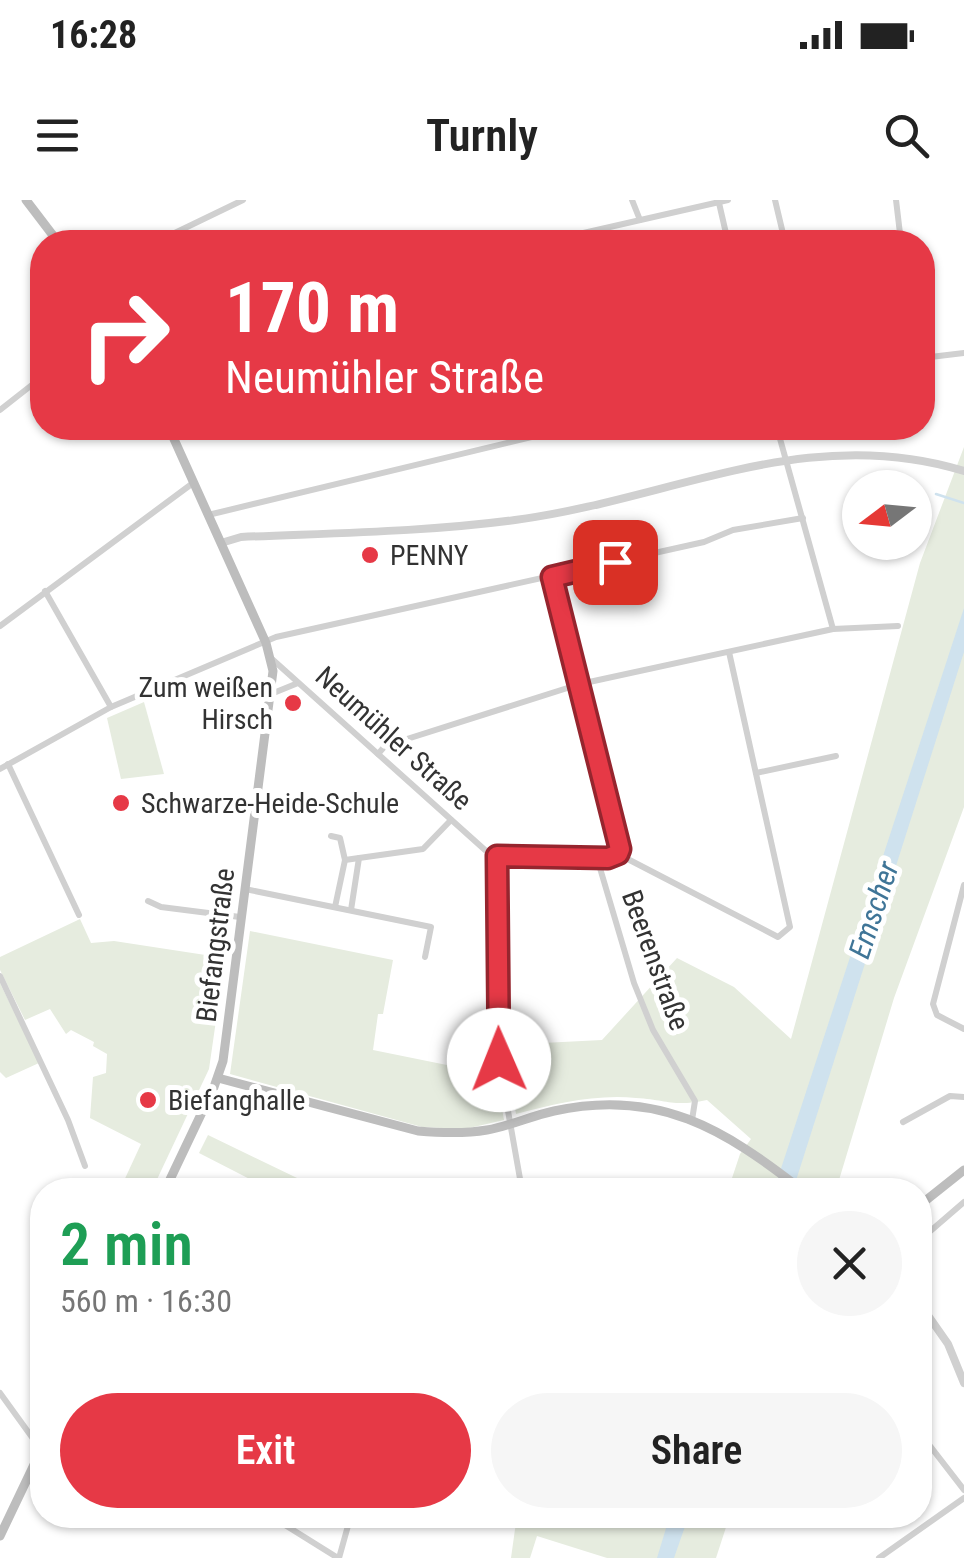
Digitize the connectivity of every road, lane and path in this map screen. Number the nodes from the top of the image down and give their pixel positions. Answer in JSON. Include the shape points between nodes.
{"nodes":[{"id":1,"x":26,"y":200,"type":"edge"},
{"id":2,"x":243,"y":200,"type":"edge"},
{"id":3,"x":632,"y":200,"type":"edge"},
{"id":4,"x":728,"y":200,"type":"edge"},
{"id":5,"x":775,"y":200,"type":"edge"},
{"id":6,"x":896,"y":200,"type":"edge"},
{"id":7,"x":719,"y":202,"type":"junction"},
{"id":8,"x":640,"y":220,"type":"junction"},
{"id":9,"x":49,"y":230,"type":"edge"},
{"id":10,"x":181,"y":230,"type":"edge"},
{"id":11,"x":596,"y":230,"type":"edge"},
{"id":12,"x":725,"y":230,"type":"edge"},
{"id":13,"x":781,"y":230,"type":"edge"},
{"id":14,"x":900,"y":230,"type":"edge"},
{"id":15,"x":964,"y":354,"type":"edge"},
{"id":16,"x":935,"y":357,"type":"edge"},
{"id":17,"x":30,"y":387,"type":"edge"},
{"id":18,"x":0,"y":410,"type":"edge"},
{"id":19,"x":174,"y":440,"type":"edge"},
{"id":20,"x":519,"y":440,"type":"edge"},
{"id":21,"x":781,"y":440,"type":"edge"},
{"id":22,"x":788,"y":460,"type":"junction"},
{"id":23,"x":964,"y":471,"type":"edge"},
{"id":24,"x":193,"y":483,"type":"junction"},
{"id":25,"x":208,"y":515,"type":"junction"},
{"id":26,"x":803,"y":518,"type":"junction"},
{"id":27,"x":221,"y":543,"type":"junction"},
{"id":28,"x":552,"y":577,"type":"junction"},
{"id":29,"x":45,"y":592,"type":"junction"},
{"id":30,"x":0,"y":626,"type":"edge"},
{"id":31,"x":898,"y":626,"type":"dead end"},
{"id":32,"x":833,"y":629,"type":"junction"},
{"id":33,"x":266,"y":643,"type":"junction"},
{"id":34,"x":729,"y":652,"type":"junction"},
{"id":35,"x":271,"y":658,"type":"junction"},
{"id":36,"x":298,"y":683,"type":"junction"},
{"id":37,"x":580,"y":684,"type":"junction"},
{"id":38,"x":270,"y":694,"type":"junction"},
{"id":39,"x":111,"y":707,"type":"junction"},
{"id":40,"x":378,"y":754,"type":"junction"},
{"id":41,"x":836,"y":756,"type":"dead end"},
{"id":42,"x":8,"y":764,"type":"junction"},
{"id":43,"x":0,"y":769,"type":"edge"},
{"id":44,"x":756,"y":773,"type":"junction"},
{"id":45,"x":452,"y":820,"type":"junction"},
{"id":46,"x":332,"y":836,"type":"dead end"},
{"id":47,"x":618,"y":854,"type":"junction"},
{"id":48,"x":497,"y":856,"type":"junction"},
{"id":49,"x":359,"y":858,"type":"junction"},
{"id":50,"x":597,"y":858,"type":"junction"},
{"id":51,"x":344,"y":860,"type":"junction"},
{"id":52,"x":964,"y":885,"type":"edge"},
{"id":53,"x":244,"y":888,"type":"junction"},
{"id":54,"x":963,"y":896,"type":"edge"},
{"id":55,"x":148,"y":902,"type":"dead end"},
{"id":56,"x":335,"y":907,"type":"junction"},
{"id":57,"x":351,"y":910,"type":"junction"},
{"id":58,"x":79,"y":915,"type":"dead end"},
{"id":59,"x":240,"y":917,"type":"junction"},
{"id":60,"x":425,"y":957,"type":"dead end"},
{"id":61,"x":0,"y":976,"type":"edge"},
{"id":62,"x":964,"y":1029,"type":"edge"},
{"id":63,"x":218,"y":1078,"type":"junction"},
{"id":64,"x":964,"y":1097,"type":"edge"},
{"id":65,"x":692,"y":1120,"type":"junction"},
{"id":66,"x":903,"y":1122,"type":"dead end"},
{"id":67,"x":512,"y":1124,"type":"junction"},
{"id":68,"x":85,"y":1166,"type":"dead end"},
{"id":69,"x":964,"y":1170,"type":"edge"},
{"id":70,"x":171,"y":1178,"type":"edge"},
{"id":71,"x":521,"y":1178,"type":"edge"},
{"id":72,"x":787,"y":1178,"type":"edge"},
{"id":73,"x":932,"y":1196,"type":"edge"},
{"id":74,"x":964,"y":1202,"type":"edge"},
{"id":75,"x":932,"y":1230,"type":"edge"},
{"id":76,"x":932,"y":1321,"type":"edge"},
{"id":77,"x":964,"y":1384,"type":"edge"},
{"id":78,"x":0,"y":1393,"type":"edge"},
{"id":79,"x":30,"y":1434,"type":"edge"},
{"id":80,"x":932,"y":1449,"type":"edge"},
{"id":81,"x":30,"y":1472,"type":"edge"},
{"id":82,"x":964,"y":1490,"type":"edge"},
{"id":83,"x":964,"y":1498,"type":"edge"},
{"id":84,"x":932,"y":1520,"type":"edge"},
{"id":85,"x":289,"y":1528,"type":"edge"},
{"id":86,"x":347,"y":1528,"type":"edge"},
{"id":87,"x":921,"y":1528,"type":"edge"},
{"id":88,"x":0,"y":1536,"type":"edge"},
{"id":89,"x":338,"y":1558,"type":"edge"},
{"id":90,"x":878,"y":1558,"type":"edge"}],
"edges":[{"from":1,"to":9,"type":"main road"},
{"from":2,"to":10,"type":"street"},
{"from":3,"to":8,"type":"street"},
{"from":4,"to":7,"type":"street"},
{"from":5,"to":13,"type":"street"},
{"from":6,"to":14,"type":"street"},
{"from":7,"to":8,"type":"street"},
{"from":7,"to":12,"type":"street"},
{"from":8,"to":11,"type":"street"},
{"from":15,"to":16,"type":"street"},
{"from":17,"to":18,"type":"street"},
{"from":19,"to":24,"type":"main road","name":"Neumühler Straße"},
{"from":20,"to":25,"type":"street"},
{"from":21,"to":22,"type":"street"},
{"from":22,"to":23,"type":"street","via":[[867,454]]},
{"from":22,"to":26,"type":"street"},
{"from":22,"to":27,"type":"street","via":[[516,520]]},
{"from":24,"to":25,"type":"main road","name":"Neumühler Straße"},
{"from":24,"to":29,"type":"street"},
{"from":25,"to":27,"type":"main road","name":"Neumühler Straße"},
{"from":26,"to":28,"type":"street"},
{"from":26,"to":32,"type":"street"},
{"from":27,"to":33,"type":"main road","name":"Neumühler Straße"},
{"from":28,"to":33,"type":"street"},
{"from":28,"to":37,"type":"street"},
{"from":29,"to":30,"type":"street"},
{"from":29,"to":39,"type":"street"},
{"from":31,"to":32,"type":"street"},
{"from":32,"to":34,"type":"street"},
{"from":33,"to":35,"type":"main road","name":"Neumühler Straße"},
{"from":33,"to":39,"type":"street"},
{"from":34,"to":37,"type":"street"},
{"from":34,"to":44,"type":"street"},
{"from":35,"to":36,"type":"street","name":"Neumühler Straße"},
{"from":35,"to":38,"type":"main road","name":"Biefangstraße"},
{"from":36,"to":38,"type":"street"},
{"from":36,"to":40,"type":"street","name":"Neumühler Straße"},
{"from":37,"to":40,"type":"street","via":[[385,746]]},
{"from":37,"to":47,"type":"street","via":[[620,840]]},
{"from":38,"to":53,"type":"main road","name":"Biefangstraße"},
{"from":39,"to":42,"type":"street"},
{"from":40,"to":45,"type":"street","name":"Neumühler Straße"},
{"from":41,"to":44,"type":"street"},
{"from":42,"to":43,"type":"street"},
{"from":42,"to":58,"type":"street"},
{"from":44,"to":47,"type":"street","via":[[790,927],[778,937]]},
{"from":45,"to":48,"type":"street","name":"Neumühler Straße"},
{"from":45,"to":49,"type":"street","via":[[423,850]]},
{"from":46,"to":51,"type":"street","via":[[340,838]]},
{"from":47,"to":50,"type":"street"},
{"from":48,"to":50,"type":"street"},
{"from":48,"to":67,"type":"street","via":[[498,1045]]},
{"from":49,"to":51,"type":"street"},
{"from":49,"to":57,"type":"street"},
{"from":50,"to":65,"type":"street","name":"Beerenstraße","via":[[634,983],[695,1102]]},
{"from":51,"to":56,"type":"street"},
{"from":52,"to":54,"type":"street"},
{"from":53,"to":56,"type":"street"},
{"from":53,"to":59,"type":"main road","name":"Biefangstraße"},
{"from":54,"to":62,"type":"street","via":[[933,1004],[937,1015]]},
{"from":55,"to":59,"type":"street"},
{"from":56,"to":57,"type":"street"},
{"from":57,"to":60,"type":"street","via":[[431,927]]},
{"from":59,"to":63,"type":"main road","name":"Biefangstraße"},
{"from":61,"to":68,"type":"street"},
{"from":63,"to":67,"type":"main road","via":[[418,1131],[466,1133]]},
{"from":63,"to":70,"type":"main road","name":"Biefangstraße"},
{"from":64,"to":66,"type":"street","via":[[950,1096]]},
{"from":65,"to":67,"type":"main road","via":[[640,1107],[596,1106]]},
{"from":65,"to":72,"type":"main road","via":[[731,1137]]},
{"from":67,"to":71,"type":"street"},
{"from":69,"to":73,"type":"main road"},
{"from":74,"to":75,"type":"street"},
{"from":76,"to":77,"type":"street"},
{"from":78,"to":79,"type":"street"},
{"from":80,"to":82,"type":"street"},
{"from":81,"to":88,"type":"main road"},
{"from":83,"to":84,"type":"street"},
{"from":85,"to":89,"type":"street"},
{"from":86,"to":89,"type":"street"},
{"from":87,"to":90,"type":"street"}]}
